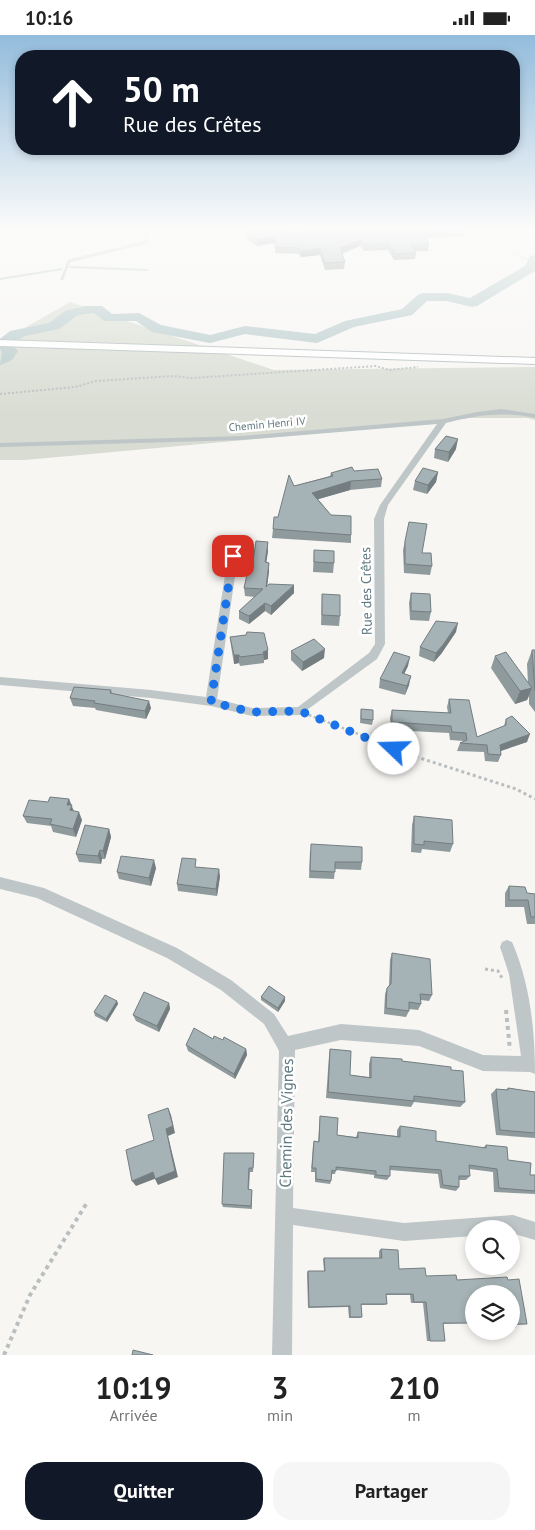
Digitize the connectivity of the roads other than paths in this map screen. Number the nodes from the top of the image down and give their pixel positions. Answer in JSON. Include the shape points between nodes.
{"nodes":[{"id":1,"x":0,"y":343,"type":"edge"},
{"id":2,"x":535,"y":362,"type":"edge"},
{"id":3,"x":535,"y":416,"type":"edge"},
{"id":4,"x":443,"y":421,"type":"junction"},
{"id":5,"x":0,"y":445,"type":"edge"},
{"id":6,"x":245,"y":547,"type":"dead end"},
{"id":7,"x":0,"y":681,"type":"edge"},
{"id":8,"x":211,"y":702,"type":"junction"},
{"id":9,"x":0,"y":883,"type":"edge"},
{"id":10,"x":507,"y":947,"type":"dead end"},
{"id":11,"x":284,"y":1045,"type":"junction"},
{"id":12,"x":532,"y":1065,"type":"edge"},
{"id":13,"x":284,"y":1215,"type":"junction"},
{"id":14,"x":535,"y":1231,"type":"edge"},
{"id":15,"x":282,"y":1355,"type":"edge"}],
"edges":[{"from":1,"to":2,"type":"main road"},
{"from":3,"to":4,"type":"street","name":"Chemin Henri IV","via":[[505,413],[460,416]]},
{"from":4,"to":5,"type":"street","name":"Chemin Henri IV","via":[[241,439]]},
{"from":4,"to":8,"type":"street","name":"Rue des Crêtes","via":[[384,505],[379,519],[380,644],[373,656],[300,711],[252,712]]},
{"from":6,"to":8,"type":"street","via":[[236,548],[233,556]]},
{"from":7,"to":8,"type":"street"},
{"from":9,"to":11,"type":"street","name":"Chemin des Vignes","via":[[40,892],[172,953],[226,985],[269,1019]]},
{"from":10,"to":12,"type":"street","via":[[514,961],[525,1043]]},
{"from":11,"to":12,"type":"street","via":[[341,1032],[409,1037],[483,1063]]},
{"from":11,"to":13,"type":"street","name":"Chemin des Vignes","via":[[287,1049]]},
{"from":13,"to":14,"type":"street","via":[[404,1233],[513,1224]]},
{"from":13,"to":15,"type":"street","name":"Chemin des Vignes"}]}
